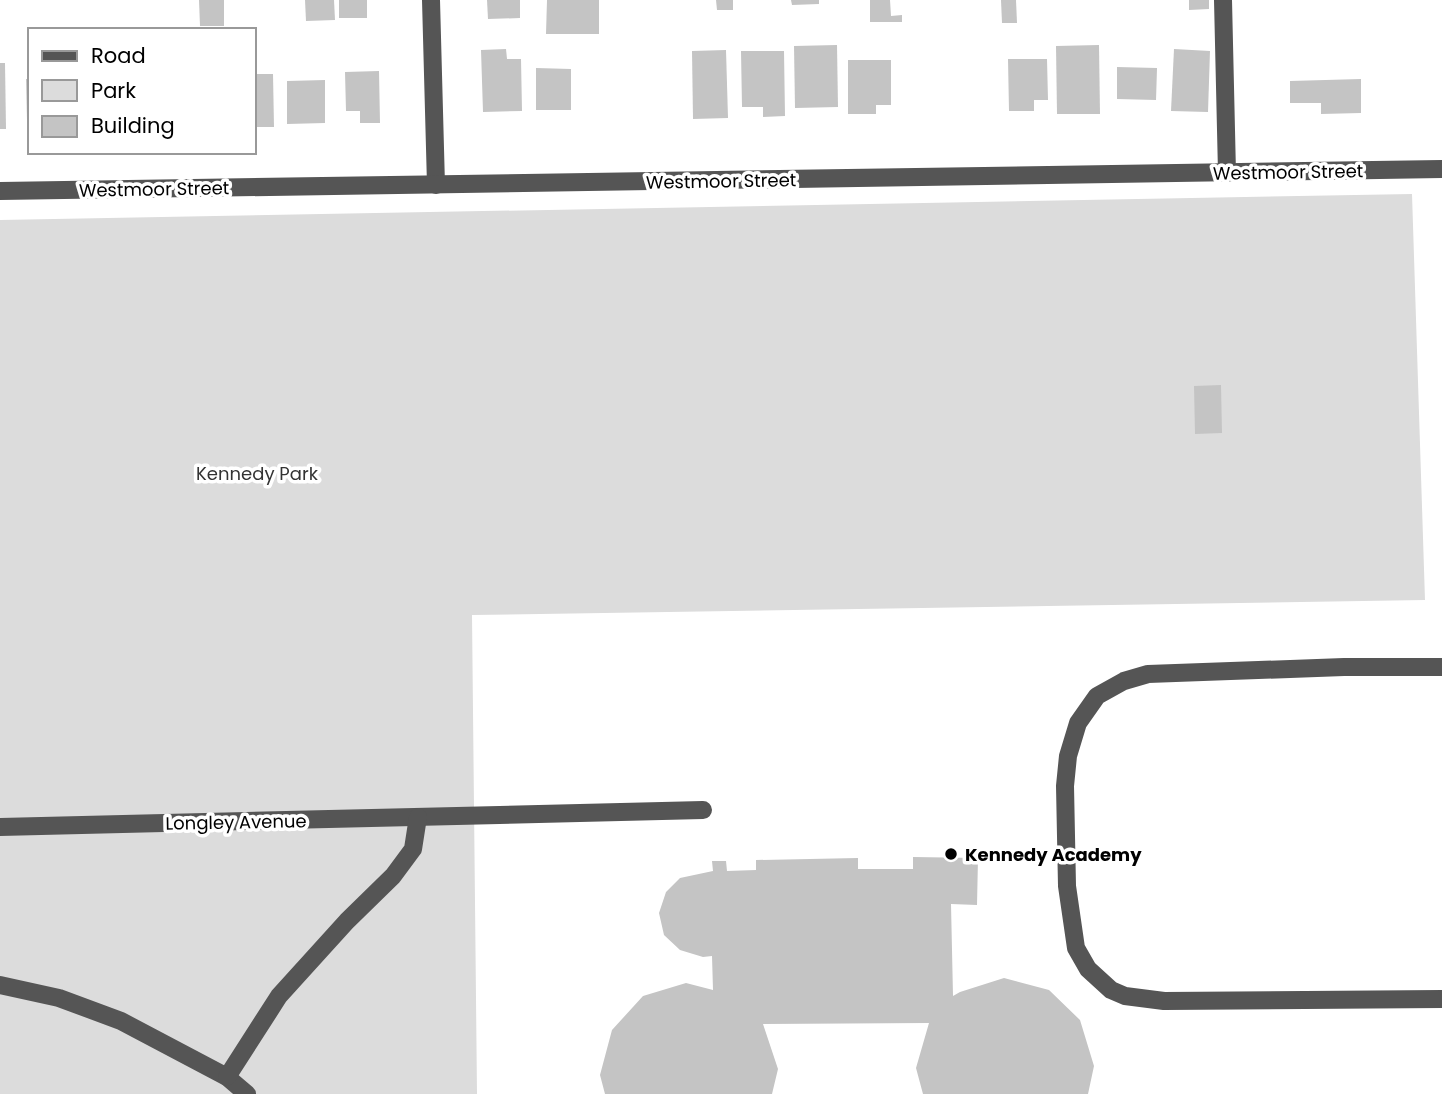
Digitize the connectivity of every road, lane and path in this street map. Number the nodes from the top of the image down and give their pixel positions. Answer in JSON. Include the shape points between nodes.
{"nodes":[{"id":1,"x":431,"y":0,"type":"edge"},
{"id":2,"x":1223,"y":0,"type":"edge"},
{"id":3,"x":1442,"y":169,"type":"edge"},
{"id":4,"x":1227,"y":173,"type":"junction"},
{"id":5,"x":436,"y":185,"type":"junction"},
{"id":6,"x":0,"y":191,"type":"edge"},
{"id":7,"x":1442,"y":667,"type":"edge"},
{"id":8,"x":703,"y":810,"type":"dead end"},
{"id":9,"x":418,"y":817,"type":"junction"},
{"id":10,"x":0,"y":827,"type":"edge"},
{"id":11,"x":0,"y":985,"type":"edge"},
{"id":12,"x":1442,"y":999,"type":"edge"},
{"id":13,"x":227,"y":1077,"type":"junction"},
{"id":14,"x":247,"y":1094,"type":"edge"}],
"edges":[{"from":1,"to":5,"type":"street"},
{"from":2,"to":4,"type":"street"},
{"from":3,"to":4,"type":"street","name":"Westmoor Street"},
{"from":4,"to":5,"type":"street","name":"Westmoor Street"},
{"from":5,"to":6,"type":"street","name":"Westmoor Street"},
{"from":7,"to":12,"type":"street","via":[[1148,674],[1124,681],[1097,696],[1078,723],[1065,786],[1067,886],[1076,948],[1088,969],[1111,990],[1164,1001]]},
{"from":8,"to":9,"type":"street","name":"Longley Avenue"},
{"from":9,"to":10,"type":"street","name":"Longley Avenue"},
{"from":9,"to":13,"type":"street","via":[[413,849],[279,996]]},
{"from":11,"to":13,"type":"street","via":[[102,1013]]},
{"from":13,"to":14,"type":"street"}]}
